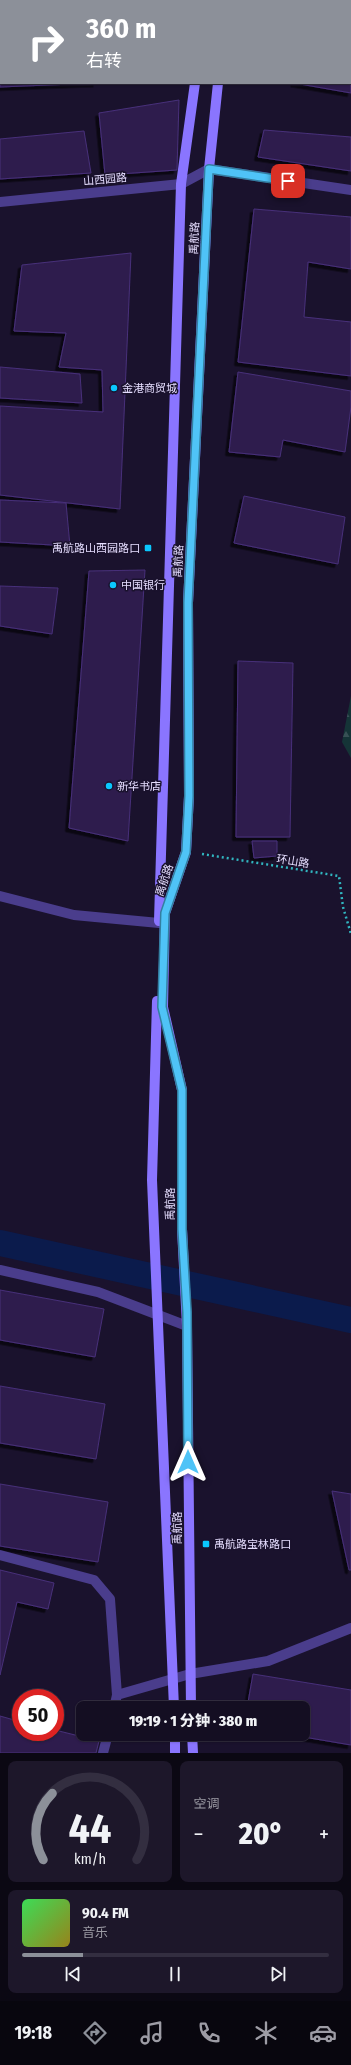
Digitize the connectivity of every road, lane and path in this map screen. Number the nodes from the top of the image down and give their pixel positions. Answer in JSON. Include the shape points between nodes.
{"nodes":[{"id":1,"x":195,"y":84,"type":"edge"},
{"id":2,"x":218,"y":84,"type":"edge"},
{"id":3,"x":209,"y":169,"type":"junction"},
{"id":4,"x":181,"y":184,"type":"junction"},
{"id":5,"x":351,"y":190,"type":"edge"},
{"id":6,"x":0,"y":202,"type":"edge"},
{"id":7,"x":186,"y":852,"type":"junction"},
{"id":8,"x":0,"y":896,"type":"edge"},
{"id":9,"x":159,"y":923,"type":"junction"},
{"id":10,"x":351,"y":934,"type":"edge"},
{"id":11,"x":0,"y":1270,"type":"edge"},
{"id":12,"x":157,"y":1311,"type":"junction"},
{"id":13,"x":187,"y":1326,"type":"junction"},
{"id":14,"x":0,"y":1555,"type":"edge"},
{"id":15,"x":351,"y":1628,"type":"edge"},
{"id":16,"x":190,"y":1674,"type":"junction"},
{"id":17,"x":172,"y":1679,"type":"junction"},
{"id":18,"x":117,"y":1695,"type":"junction"},
{"id":19,"x":116,"y":1701,"type":"edge"},
{"id":20,"x":174,"y":1701,"type":"edge"},
{"id":21,"x":191,"y":1701,"type":"edge"},
{"id":22,"x":106,"y":1741,"type":"edge"},
{"id":23,"x":175,"y":1741,"type":"edge"},
{"id":24,"x":192,"y":1741,"type":"edge"},
{"id":25,"x":103,"y":1753,"type":"edge"},
{"id":26,"x":175,"y":1753,"type":"edge"},
{"id":27,"x":193,"y":1753,"type":"edge"}],
"edges":[{"from":1,"to":4,"type":"main road","name":"禹航路"},
{"from":2,"to":3,"type":"main road","name":"禹航路"},
{"from":3,"to":4,"type":"street","name":"山西园路"},
{"from":3,"to":5,"type":"street"},
{"from":3,"to":7,"type":"main road","name":"禹航路","via":[[188,603],[189,796]]},
{"from":4,"to":6,"type":"street","name":"山西园路"},
{"from":4,"to":9,"type":"main road","name":"禹航路"},
{"from":7,"to":10,"type":"path","name":"环山路","via":[[339,876]]},
{"from":7,"to":13,"type":"main road","name":"禹航路","via":[[165,913],[162,1007],[182,1090],[182,1229]]},
{"from":8,"to":9,"type":"street","via":[[74,915]]},
{"from":9,"to":12,"type":"main road","name":"禹航路","via":[[152,1180]]},
{"from":11,"to":12,"type":"street","via":[[98,1292]]},
{"from":12,"to":13,"type":"street"},
{"from":12,"to":17,"type":"main road","name":"禹航路"},
{"from":13,"to":16,"type":"main road","name":"禹航路"},
{"from":14,"to":18,"type":"street","via":[[94,1580],[110,1599]]},
{"from":15,"to":16,"type":"street","via":[[268,1660]]},
{"from":16,"to":17,"type":"street"},
{"from":16,"to":21,"type":"main road","name":"禹航路"},
{"from":17,"to":18,"type":"street"},
{"from":17,"to":20,"type":"main road","name":"禹航路"},
{"from":18,"to":19,"type":"street"},
{"from":22,"to":25,"type":"street"},
{"from":23,"to":26,"type":"main road"},
{"from":24,"to":27,"type":"main road"}]}
